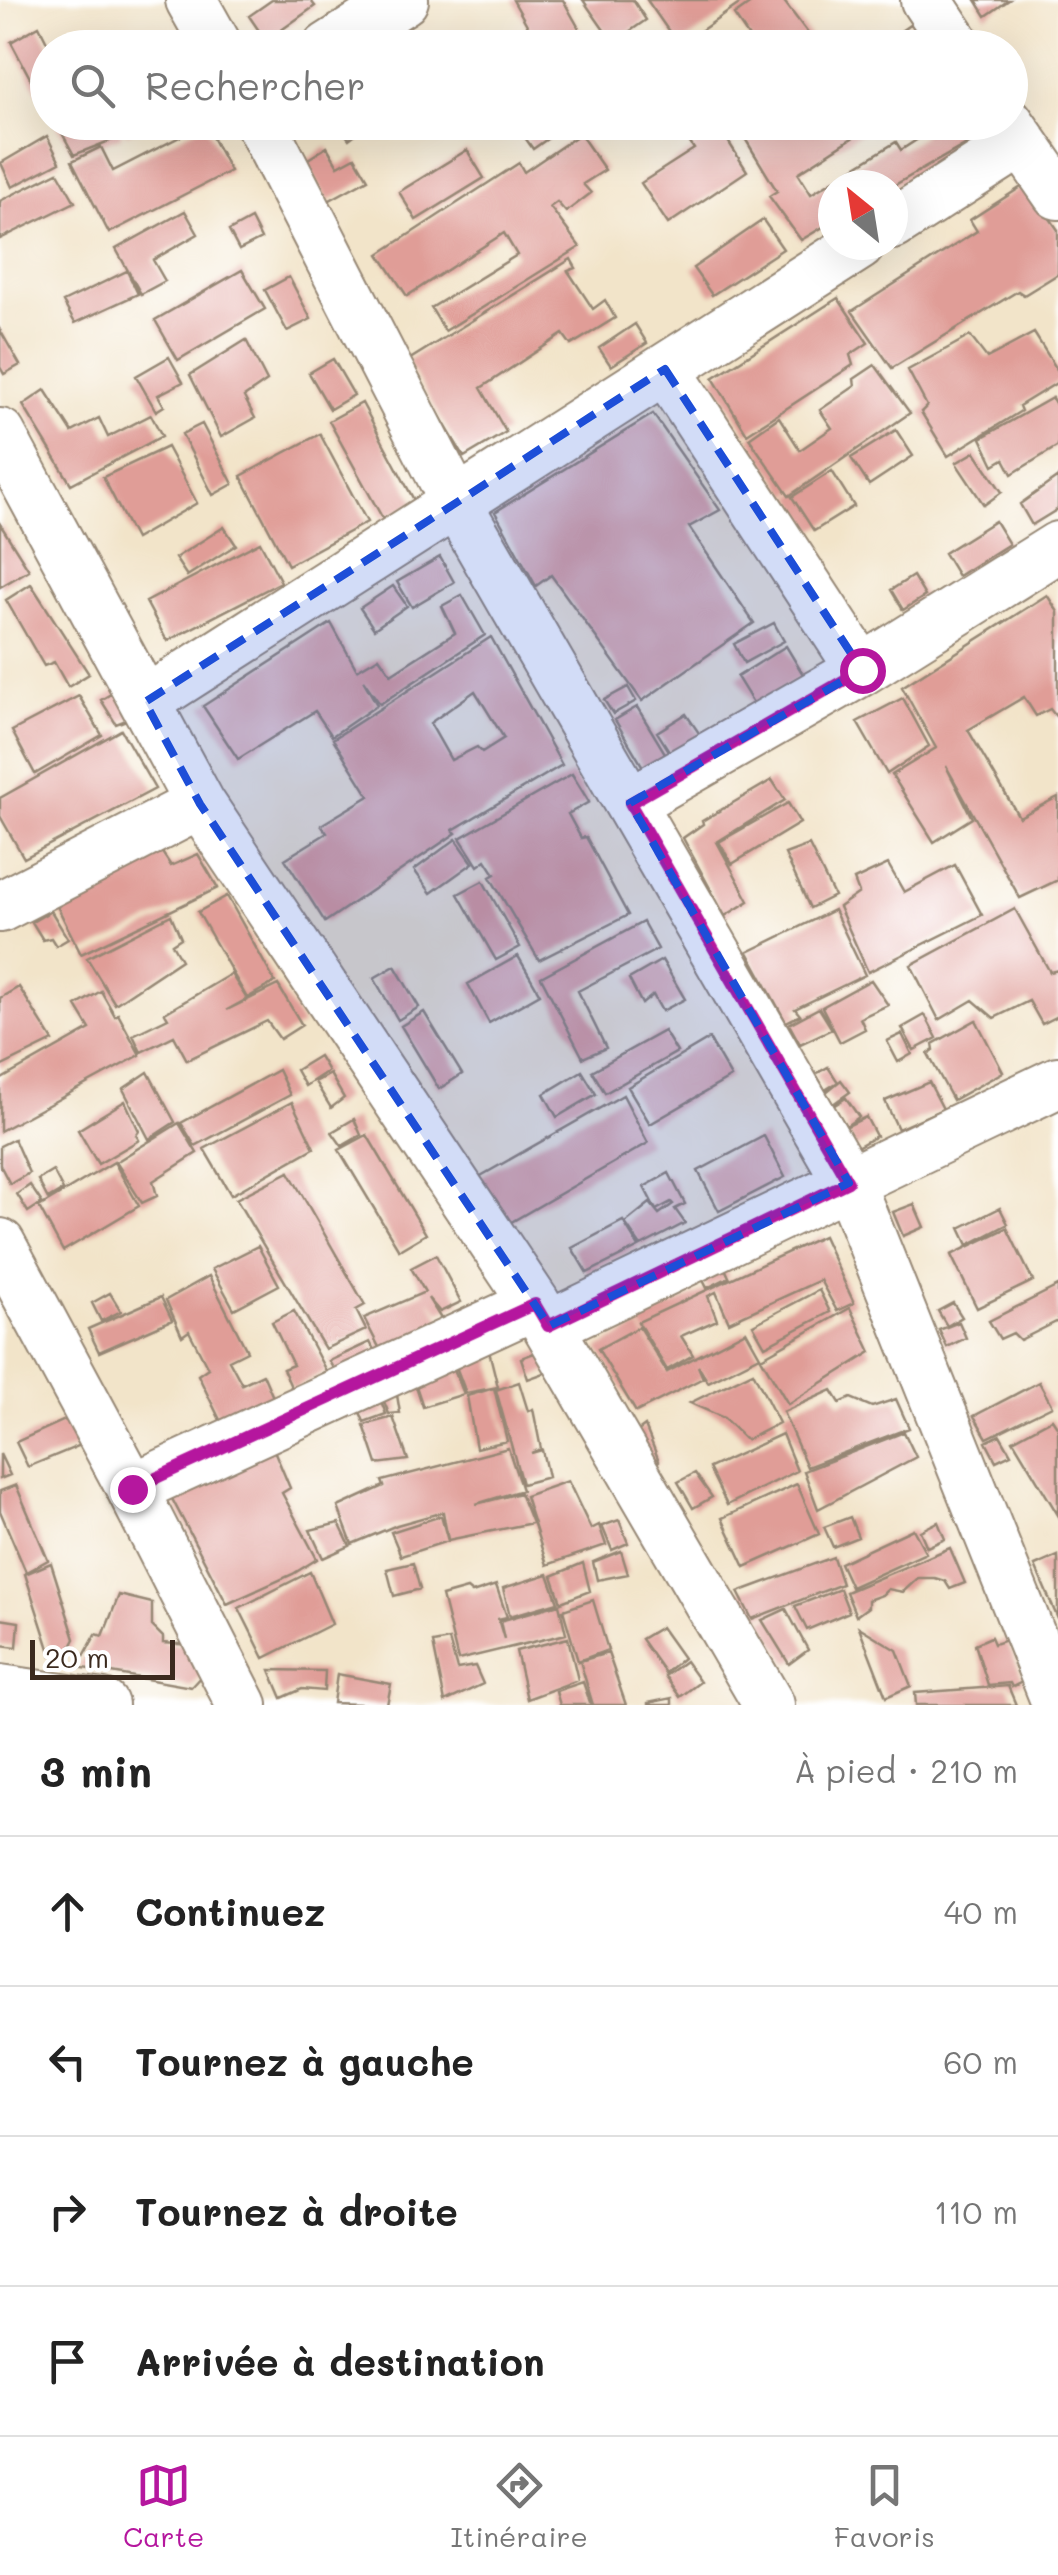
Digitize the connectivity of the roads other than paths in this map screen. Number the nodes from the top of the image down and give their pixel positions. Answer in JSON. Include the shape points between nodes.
{"nodes":[{"id":1,"x":191,"y":0,"type":"edge"},
{"id":2,"x":403,"y":0,"type":"edge"},
{"id":3,"x":926,"y":0,"type":"edge"},
{"id":4,"x":208,"y":30,"type":"edge"},
{"id":5,"x":356,"y":30,"type":"edge"},
{"id":6,"x":946,"y":30,"type":"edge"},
{"id":7,"x":269,"y":140,"type":"edge"},
{"id":8,"x":1004,"y":140,"type":"edge"},
{"id":9,"x":1021,"y":140,"type":"edge"},
{"id":10,"x":1058,"y":194,"type":"edge"},
{"id":11,"x":908,"y":213,"type":"edge"},
{"id":12,"x":836,"y":260,"type":"edge"},
{"id":13,"x":665,"y":369,"type":"junction"},
{"id":14,"x":0,"y":434,"type":"edge"},
{"id":15,"x":456,"y":503,"type":"junction"},
{"id":16,"x":1058,"y":547,"type":"edge"},
{"id":17,"x":862,"y":670,"type":"junction"},
{"id":18,"x":145,"y":702,"type":"junction"},
{"id":19,"x":630,"y":803,"type":"junction"},
{"id":20,"x":200,"y":804,"type":"junction"},
{"id":21,"x":0,"y":907,"type":"edge"},
{"id":22,"x":1051,"y":1100,"type":"edge"},
{"id":23,"x":848,"y":1182,"type":"junction"},
{"id":24,"x":0,"y":1244,"type":"edge"},
{"id":25,"x":542,"y":1315,"type":"junction"},
{"id":26,"x":132,"y":1489,"type":"junction"},
{"id":27,"x":0,"y":1690,"type":"edge"},
{"id":28,"x":1058,"y":1704,"type":"edge"},
{"id":29,"x":104,"y":1705,"type":"edge"},
{"id":30,"x":242,"y":1705,"type":"edge"},
{"id":31,"x":769,"y":1705,"type":"edge"}],
"edges":[{"from":1,"to":4,"type":"street"},
{"from":2,"to":5,"type":"street"},
{"from":3,"to":6,"type":"street"},
{"from":7,"to":15,"type":"street"},
{"from":8,"to":11,"type":"street"},
{"from":9,"to":10,"type":"street"},
{"from":12,"to":13,"type":"street"},
{"from":13,"to":15,"type":"street"},
{"from":13,"to":17,"type":"street"},
{"from":14,"to":18,"type":"street"},
{"from":15,"to":18,"type":"street"},
{"from":15,"to":19,"type":"street"},
{"from":16,"to":17,"type":"street"},
{"from":17,"to":19,"type":"street"},
{"from":18,"to":20,"type":"street"},
{"from":19,"to":23,"type":"street"},
{"from":20,"to":21,"type":"street"},
{"from":20,"to":25,"type":"street"},
{"from":22,"to":23,"type":"street"},
{"from":23,"to":25,"type":"street"},
{"from":23,"to":28,"type":"street"},
{"from":24,"to":26,"type":"street"},
{"from":25,"to":26,"type":"street"},
{"from":25,"to":31,"type":"street"},
{"from":26,"to":30,"type":"street"},
{"from":27,"to":29,"type":"street"}]}
